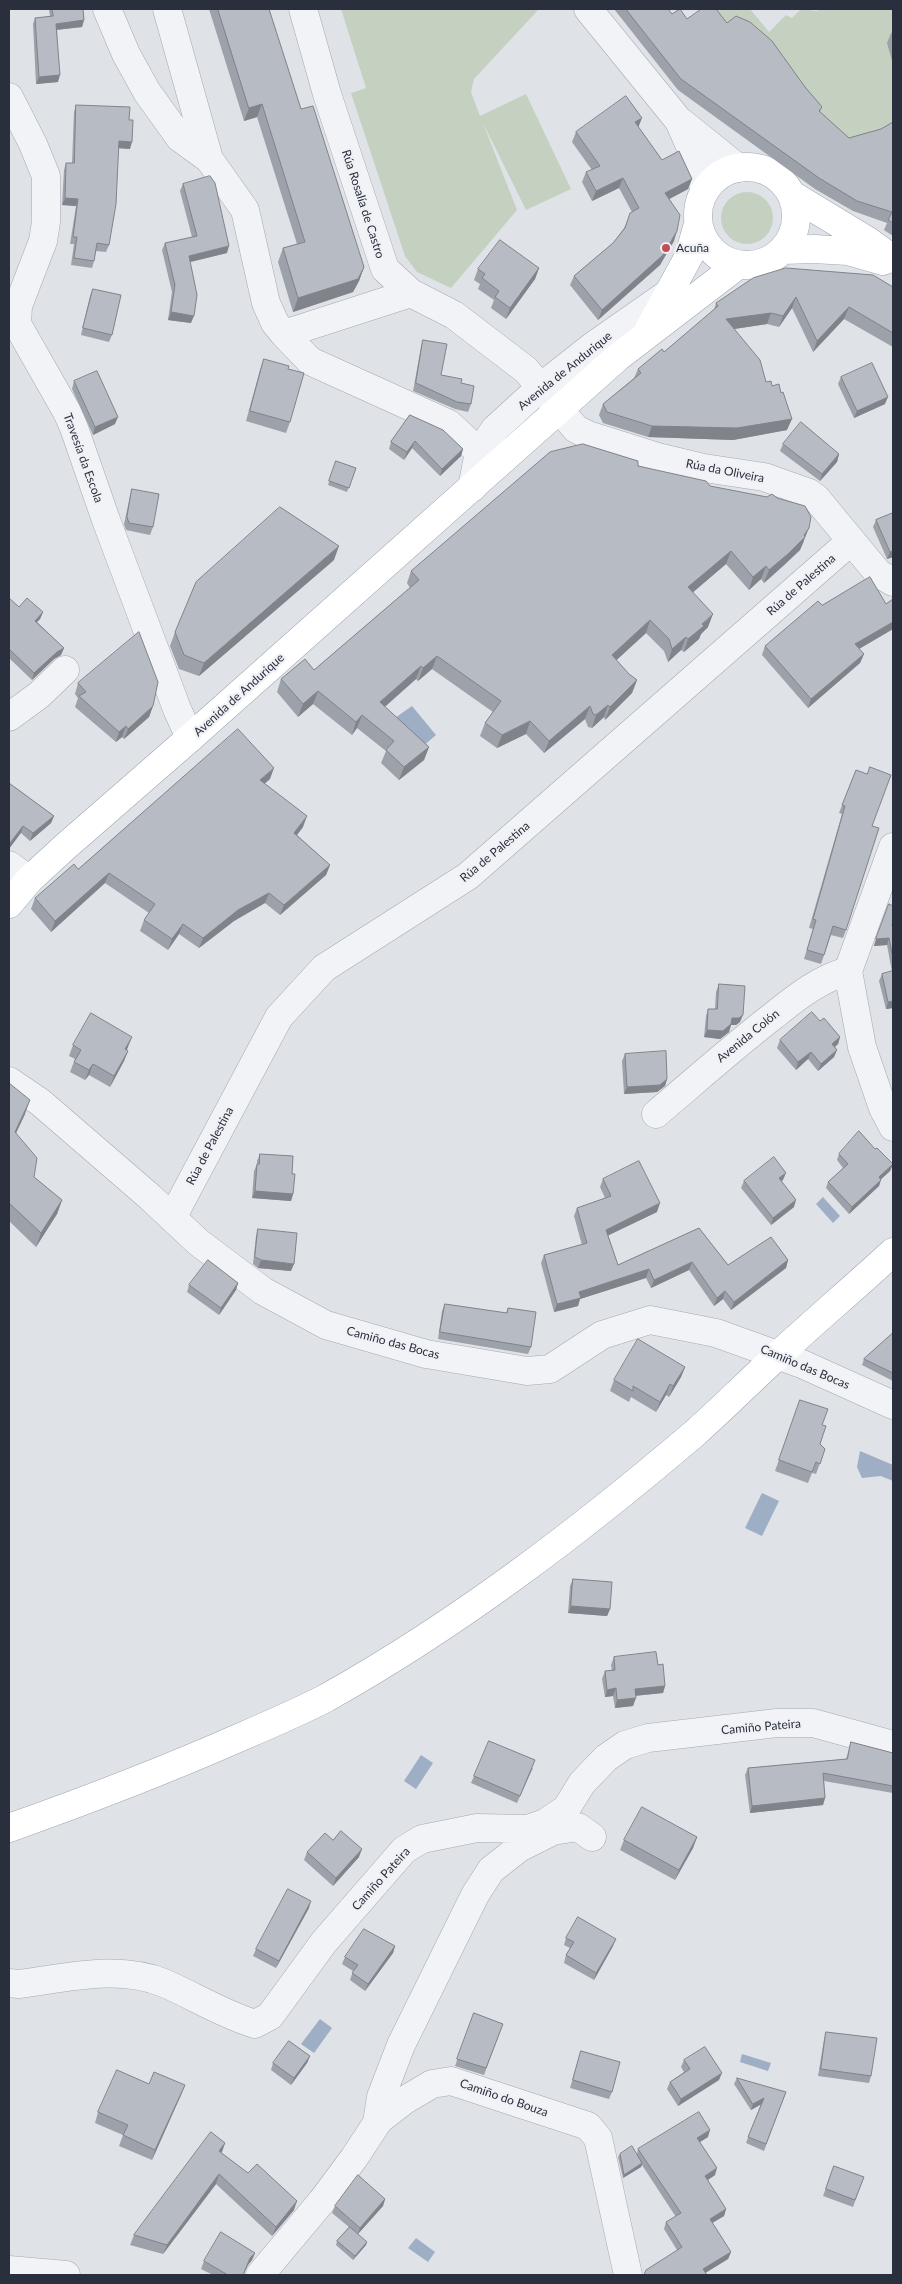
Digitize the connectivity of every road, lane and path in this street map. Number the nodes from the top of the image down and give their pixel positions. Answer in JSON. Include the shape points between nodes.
{"nodes":[{"id":1,"x":107,"y":9,"type":"edge"},
{"id":2,"x":167,"y":9,"type":"edge"},
{"id":3,"x":303,"y":9,"type":"edge"},
{"id":4,"x":588,"y":9,"type":"edge"},
{"id":5,"x":9,"y":97,"type":"edge"},
{"id":6,"x":679,"y":121,"type":"junction"},
{"id":7,"x":209,"y":159,"type":"junction"},
{"id":8,"x":738,"y":168,"type":"junction"},
{"id":9,"x":704,"y":191,"type":"junction"},
{"id":10,"x":792,"y":195,"type":"junction"},
{"id":11,"x":698,"y":224,"type":"junction"},
{"id":12,"x":783,"y":250,"type":"junction"},
{"id":13,"x":893,"y":259,"type":"edge"},
{"id":14,"x":893,"y":264,"type":"edge"},
{"id":15,"x":738,"y":265,"type":"junction"},
{"id":16,"x":411,"y":293,"type":"junction"},
{"id":17,"x":666,"y":295,"type":"junction"},
{"id":18,"x":284,"y":334,"type":"junction"},
{"id":19,"x":646,"y":334,"type":"junction"},
{"id":20,"x":541,"y":387,"type":"junction"},
{"id":21,"x":560,"y":408,"type":"junction"},
{"id":22,"x":479,"y":452,"type":"junction"},
{"id":23,"x":472,"y":488,"type":"junction"},
{"id":24,"x":851,"y":541,"type":"junction"},
{"id":25,"x":893,"y":582,"type":"edge"},
{"id":26,"x":65,"y":670,"type":"dead end"},
{"id":27,"x":9,"y":717,"type":"edge"},
{"id":28,"x":190,"y":738,"type":"junction"},
{"id":29,"x":893,"y":847,"type":"edge"},
{"id":30,"x":19,"y":873,"type":"edge"},
{"id":31,"x":9,"y":904,"type":"edge"},
{"id":32,"x":848,"y":971,"type":"junction"},
{"id":33,"x":9,"y":1081,"type":"edge"},
{"id":34,"x":656,"y":1114,"type":"dead end"},
{"id":35,"x":893,"y":1127,"type":"edge"},
{"id":36,"x":172,"y":1218,"type":"junction"},
{"id":37,"x":893,"y":1252,"type":"edge"},
{"id":38,"x":778,"y":1355,"type":"junction"},
{"id":39,"x":893,"y":1406,"type":"edge"},
{"id":40,"x":893,"y":1745,"type":"edge"},
{"id":41,"x":9,"y":1828,"type":"edge"},
{"id":42,"x":592,"y":1837,"type":"dead end"},
{"id":43,"x":9,"y":1983,"type":"edge"},
{"id":44,"x":377,"y":2123,"type":"junction"},
{"id":45,"x":9,"y":2270,"type":"edge"},
{"id":46,"x":66,"y":2275,"type":"edge"},
{"id":47,"x":260,"y":2275,"type":"edge"},
{"id":48,"x":628,"y":2275,"type":"edge"}],
"edges":[{"from":1,"to":7,"type":"street","via":[[147,92],[180,138]]},
{"from":2,"to":7,"type":"street"},
{"from":3,"to":16,"type":"street","name":"Rúa Rosalía de Castro","via":[[327,94],[385,269]]},
{"from":4,"to":6,"type":"street"},
{"from":5,"to":28,"type":"street","name":"Travesía da Escola","via":[[46,176],[43,242],[18,306],[17,324],[74,428]]},
{"from":6,"to":8,"type":"street"},
{"from":6,"to":9,"type":"street","via":[[696,160]]},
{"from":7,"to":18,"type":"street","via":[[245,210],[266,303]]},
{"from":8,"to":9,"type":"main road","via":[[719,176]]},
{"from":8,"to":10,"type":"main road","via":[[764,170],[780,180]]},
{"from":9,"to":11,"type":"main road"},
{"from":10,"to":12,"type":"main road","via":[[796,224]]},
{"from":10,"to":13,"type":"main road","via":[[868,240]]},
{"from":11,"to":15,"type":"main road","via":[[712,250],[726,261]]},
{"from":11,"to":17,"type":"main road","via":[[689,256]]},
{"from":12,"to":14,"type":"main road","via":[[848,251]]},
{"from":12,"to":15,"type":"main road","via":[[762,263]]},
{"from":15,"to":19,"type":"main road","name":"Avenida de Andurique"},
{"from":16,"to":18,"type":"street"},
{"from":16,"to":20,"type":"street","name":"Rúa Rosalía de Castro","via":[[468,325],[526,370]]},
{"from":17,"to":19,"type":"main road"},
{"from":17,"to":20,"type":"street","name":"Avenida de Andurique"},
{"from":18,"to":22,"type":"street","via":[[310,361],[449,424]]},
{"from":19,"to":21,"type":"main road","name":"Avenida de Andurique"},
{"from":20,"to":21,"type":"street","name":"Rúa Rosalía de Castro"},
{"from":20,"to":22,"type":"street","name":"Avenida de Andurique","via":[[495,429]]},
{"from":21,"to":23,"type":"main road","name":"Avenida de Andurique"},
{"from":21,"to":24,"type":"street","name":"Rúa da Oliveira","via":[[576,429],[588,435],[704,468],[764,477],[809,493]]},
{"from":22,"to":23,"type":"street","name":"Avenida de Andurique"},
{"from":23,"to":28,"type":"main road","name":"Avenida de Andurique"},
{"from":24,"to":25,"type":"street","name":"Rúa da Oliveira","via":[[878,572]]},
{"from":24,"to":36,"type":"street","name":"Rúa de Palestina","via":[[468,876],[324,968],[279,1017]]},
{"from":26,"to":27,"type":"street"},
{"from":28,"to":30,"type":"main road","name":"Avenida de Andurique"},
{"from":29,"to":32,"type":"street"},
{"from":30,"to":31,"type":"main road","name":"Avenida de Andurique"},
{"from":32,"to":34,"type":"street","name":"Avenida Colón","via":[[828,977],[804,992]]},
{"from":32,"to":35,"type":"street","via":[[862,1047]]},
{"from":33,"to":36,"type":"street","name":"Camiño das Bocas","via":[[40,1102]]},
{"from":36,"to":38,"type":"street","name":"Camiño das Bocas","via":[[263,1291],[326,1324],[426,1354],[527,1371],[550,1369],[602,1335],[650,1320],[716,1333]]},
{"from":37,"to":38,"type":"main road"},
{"from":38,"to":39,"type":"street","name":"Camiño das Bocas"},
{"from":38,"to":41,"type":"main road","via":[[696,1432],[579,1528],[467,1610],[389,1661],[324,1699],[202,1755]]},
{"from":40,"to":43,"type":"street","name":"Camiño Pateira","via":[[813,1723],[777,1723],[648,1738],[624,1745],[582,1782],[566,1809],[546,1823],[528,1829],[477,1828],[422,1839],[404,1850],[324,1942],[270,2016],[255,2024],[146,1978],[94,1974]]},
{"from":42,"to":44,"type":"street","via":[[578,1827],[553,1831],[519,1848],[491,1870],[475,1895],[401,2045],[381,2097]]},
{"from":44,"to":47,"type":"street","name":"Camiño do Bouza","via":[[322,2201]]},
{"from":44,"to":48,"type":"street","name":"Camiño do Bouza","via":[[405,2100],[432,2084],[451,2081],[588,2126],[598,2138]]},
{"from":45,"to":46,"type":"street"}]}
